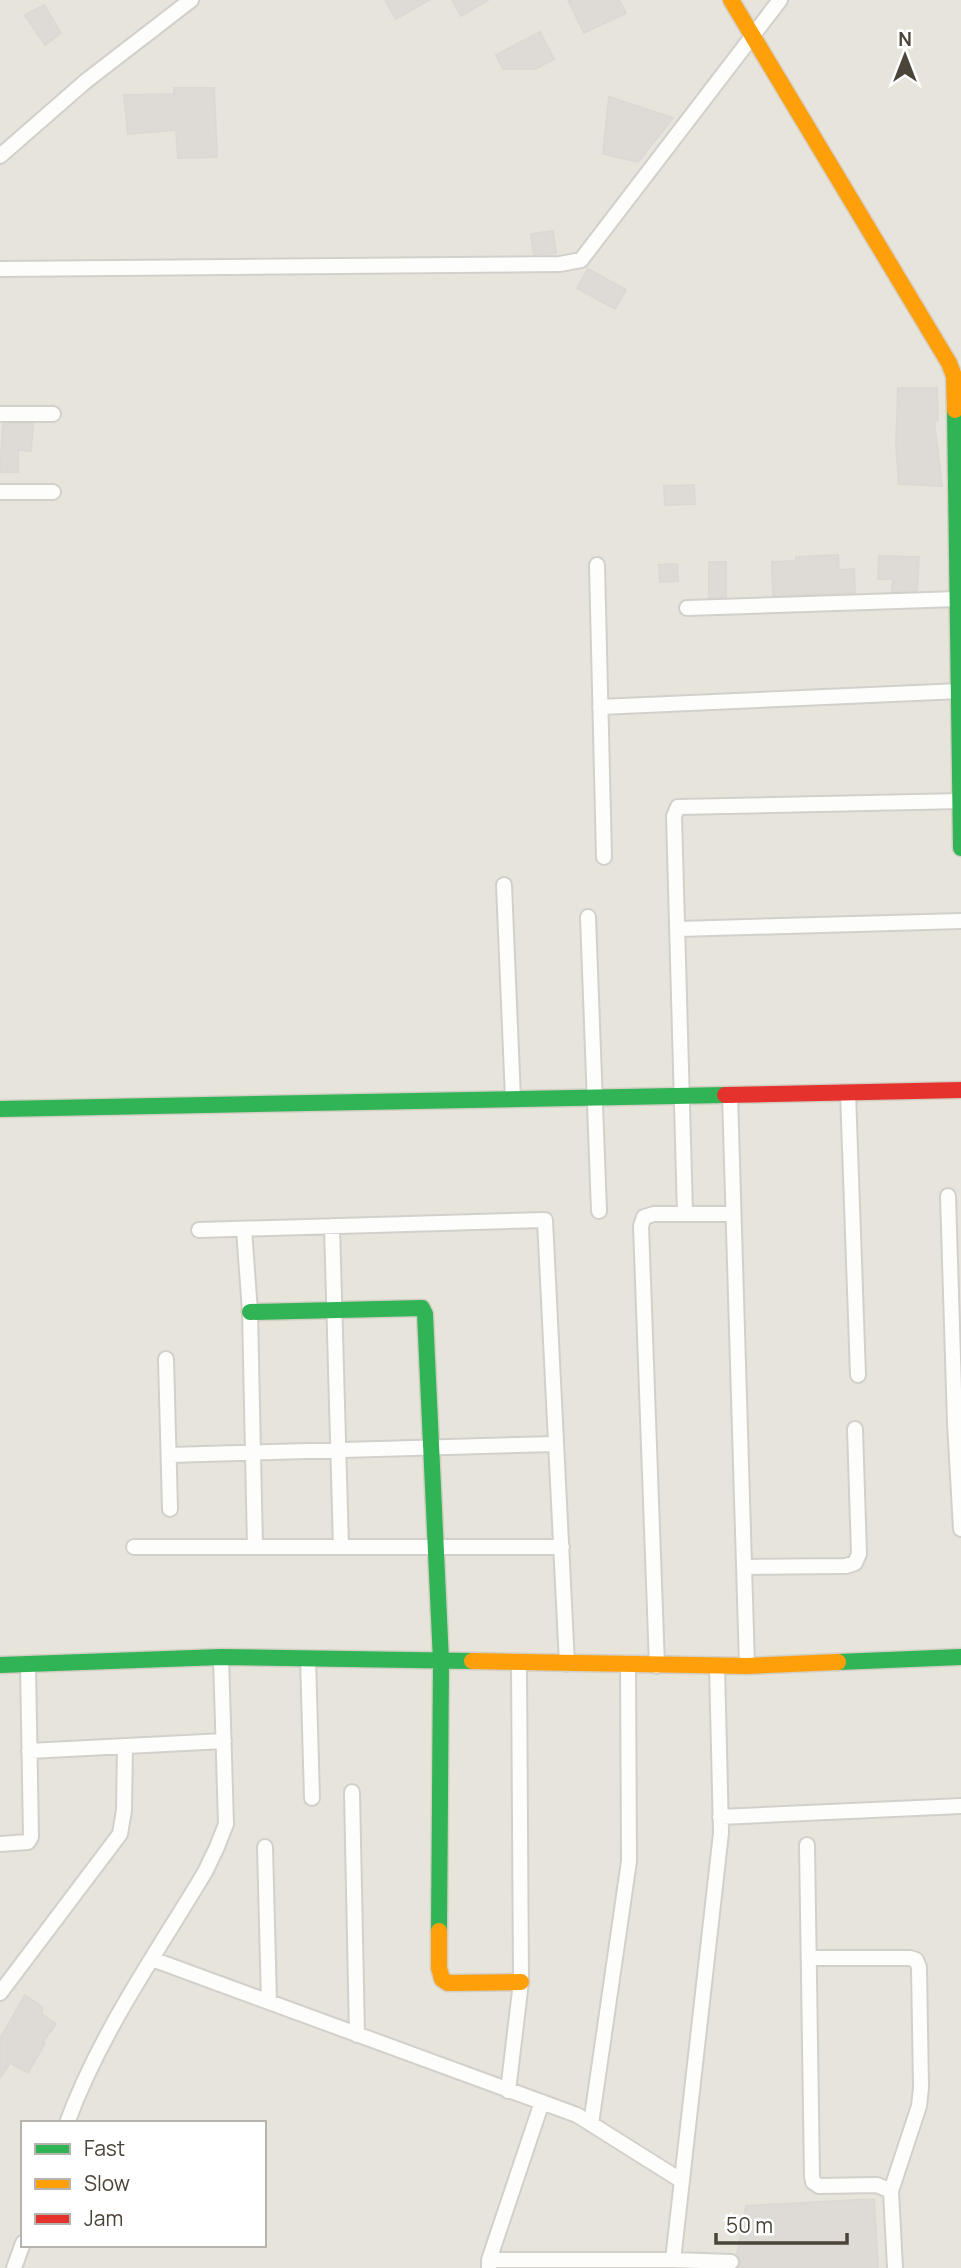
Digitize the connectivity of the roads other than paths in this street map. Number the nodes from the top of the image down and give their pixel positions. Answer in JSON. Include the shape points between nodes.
{"nodes":[{"id":1,"x":191,"y":0,"type":"edge"},
{"id":2,"x":731,"y":0,"type":"edge"},
{"id":3,"x":780,"y":0,"type":"edge"},
{"id":4,"x":753,"y":36,"type":"junction"},
{"id":5,"x":0,"y":156,"type":"edge"},
{"id":6,"x":0,"y":268,"type":"edge"},
{"id":7,"x":0,"y":414,"type":"edge"},
{"id":8,"x":53,"y":414,"type":"dead end"},
{"id":9,"x":958,"y":446,"type":"edge"},
{"id":10,"x":0,"y":492,"type":"edge"},
{"id":11,"x":53,"y":492,"type":"dead end"},
{"id":12,"x":959,"y":548,"type":"edge"},
{"id":13,"x":597,"y":565,"type":"dead end"},
{"id":14,"x":958,"y":599,"type":"junction"},
{"id":15,"x":687,"y":608,"type":"dead end"},
{"id":16,"x":960,"y":691,"type":"edge"},
{"id":17,"x":600,"y":707,"type":"junction"},
{"id":18,"x":961,"y":801,"type":"edge"},
{"id":19,"x":961,"y":848,"type":"edge"},
{"id":20,"x":604,"y":856,"type":"dead end"},
{"id":21,"x":504,"y":886,"type":"dead end"},
{"id":22,"x":588,"y":917,"type":"dead end"},
{"id":23,"x":961,"y":921,"type":"edge"},
{"id":24,"x":678,"y":929,"type":"junction"},
{"id":25,"x":961,"y":1090,"type":"edge"},
{"id":26,"x":848,"y":1092,"type":"junction"},
{"id":27,"x":730,"y":1095,"type":"junction"},
{"id":28,"x":682,"y":1096,"type":"junction"},
{"id":29,"x":595,"y":1097,"type":"junction"},
{"id":30,"x":513,"y":1099,"type":"junction"},
{"id":31,"x":0,"y":1109,"type":"edge"},
{"id":32,"x":948,"y":1196,"type":"dead end"},
{"id":33,"x":600,"y":1211,"type":"dead end"},
{"id":34,"x":685,"y":1213,"type":"junction"},
{"id":35,"x":733,"y":1214,"type":"junction"},
{"id":36,"x":332,"y":1226,"type":"junction"},
{"id":37,"x":244,"y":1229,"type":"junction"},
{"id":38,"x":200,"y":1230,"type":"dead end"},
{"id":39,"x":955,"y":1238,"type":"edge"},
{"id":40,"x":334,"y":1310,"type":"junction"},
{"id":41,"x":250,"y":1312,"type":"junction"},
{"id":42,"x":956,"y":1324,"type":"edge"},
{"id":43,"x":166,"y":1359,"type":"dead end"},
{"id":44,"x":858,"y":1375,"type":"dead end"},
{"id":45,"x":958,"y":1423,"type":"edge"},
{"id":46,"x":855,"y":1429,"type":"dead end"},
{"id":47,"x":555,"y":1444,"type":"junction"},
{"id":48,"x":430,"y":1448,"type":"junction"},
{"id":49,"x":338,"y":1450,"type":"junction"},
{"id":50,"x":253,"y":1452,"type":"junction"},
{"id":51,"x":169,"y":1455,"type":"junction"},
{"id":52,"x":170,"y":1509,"type":"dead end"},
{"id":53,"x":961,"y":1529,"type":"edge"},
{"id":54,"x":134,"y":1547,"type":"dead end"},
{"id":55,"x":255,"y":1547,"type":"junction"},
{"id":56,"x":341,"y":1547,"type":"junction"},
{"id":57,"x":435,"y":1547,"type":"junction"},
{"id":58,"x":562,"y":1547,"type":"junction"},
{"id":59,"x":744,"y":1567,"type":"junction"},
{"id":60,"x":221,"y":1657,"type":"junction"},
{"id":61,"x":961,"y":1657,"type":"edge"},
{"id":62,"x":308,"y":1658,"type":"junction"},
{"id":63,"x":441,"y":1661,"type":"junction"},
{"id":64,"x":519,"y":1663,"type":"junction"},
{"id":65,"x":567,"y":1664,"type":"junction"},
{"id":66,"x":0,"y":1665,"type":"edge"},
{"id":67,"x":28,"y":1665,"type":"junction"},
{"id":68,"x":628,"y":1665,"type":"junction"},
{"id":69,"x":657,"y":1665,"type":"junction"},
{"id":70,"x":717,"y":1666,"type":"junction"},
{"id":71,"x":747,"y":1666,"type":"junction"},
{"id":72,"x":224,"y":1741,"type":"junction"},
{"id":73,"x":125,"y":1746,"type":"junction"},
{"id":74,"x":29,"y":1751,"type":"junction"},
{"id":75,"x":352,"y":1792,"type":"dead end"},
{"id":76,"x":312,"y":1798,"type":"dead end"},
{"id":77,"x":961,"y":1806,"type":"edge"},
{"id":78,"x":720,"y":1817,"type":"junction"},
{"id":79,"x":807,"y":1845,"type":"dead end"},
{"id":80,"x":1,"y":1847,"type":"edge"},
{"id":81,"x":265,"y":1847,"type":"dead end"},
{"id":82,"x":809,"y":1958,"type":"junction"},
{"id":83,"x":152,"y":1959,"type":"junction"},
{"id":84,"x":521,"y":1982,"type":"junction"},
{"id":85,"x":0,"y":1993,"type":"edge"},
{"id":86,"x":269,"y":2002,"type":"junction"},
{"id":87,"x":357,"y":2035,"type":"junction"},
{"id":88,"x":508,"y":2091,"type":"junction"},
{"id":89,"x":542,"y":2102,"type":"junction"},
{"id":90,"x":68,"y":2121,"type":"edge"},
{"id":91,"x":591,"y":2124,"type":"junction"},
{"id":92,"x":682,"y":2181,"type":"junction"},
{"id":93,"x":891,"y":2191,"type":"junction"},
{"id":94,"x":22,"y":2247,"type":"edge"},
{"id":95,"x":673,"y":2260,"type":"junction"},
{"id":96,"x":731,"y":2262,"type":"dead end"},
{"id":97,"x":489,"y":2264,"type":"edge"},
{"id":98,"x":14,"y":2268,"type":"edge"},
{"id":99,"x":895,"y":2268,"type":"edge"}],
"edges":[{"from":1,"to":5,"type":"street","via":[[86,81]]},
{"from":2,"to":4,"type":"street"},
{"from":3,"to":4,"type":"street"},
{"from":4,"to":6,"type":"street","via":[[581,260],[560,264]]},
{"from":4,"to":9,"type":"street","via":[[949,363],[954,376]]},
{"from":7,"to":8,"type":"street"},
{"from":9,"to":12,"type":"street"},
{"from":10,"to":11,"type":"street"},
{"from":12,"to":14,"type":"street"},
{"from":13,"to":17,"type":"street"},
{"from":14,"to":15,"type":"street"},
{"from":14,"to":16,"type":"street"},
{"from":16,"to":17,"type":"street"},
{"from":16,"to":18,"type":"street"},
{"from":17,"to":20,"type":"street"},
{"from":18,"to":19,"type":"street"},
{"from":18,"to":24,"type":"street","via":[[678,807],[674,816]]},
{"from":21,"to":30,"type":"street"},
{"from":22,"to":29,"type":"street"},
{"from":23,"to":24,"type":"street"},
{"from":24,"to":28,"type":"street"},
{"from":25,"to":26,"type":"street"},
{"from":26,"to":27,"type":"street"},
{"from":26,"to":44,"type":"street"},
{"from":27,"to":28,"type":"street"},
{"from":27,"to":35,"type":"street"},
{"from":28,"to":29,"type":"street"},
{"from":28,"to":34,"type":"street"},
{"from":29,"to":30,"type":"street"},
{"from":29,"to":33,"type":"street"},
{"from":30,"to":31,"type":"street"},
{"from":32,"to":39,"type":"street"},
{"from":34,"to":35,"type":"street"},
{"from":34,"to":69,"type":"street","via":[[654,1214],[644,1217],[641,1226]]},
{"from":35,"to":59,"type":"street"},
{"from":36,"to":37,"type":"street"},
{"from":36,"to":40,"type":"street"},
{"from":36,"to":47,"type":"street","via":[[545,1220]]},
{"from":37,"to":38,"type":"street"},
{"from":37,"to":41,"type":"street"},
{"from":39,"to":42,"type":"street"},
{"from":40,"to":41,"type":"street"},
{"from":40,"to":48,"type":"street","via":[[422,1308]]},
{"from":40,"to":49,"type":"street"},
{"from":41,"to":50,"type":"street"},
{"from":42,"to":45,"type":"street"},
{"from":43,"to":51,"type":"street"},
{"from":45,"to":53,"type":"street"},
{"from":46,"to":59,"type":"street","via":[[859,1554],[855,1563]]},
{"from":47,"to":48,"type":"street"},
{"from":47,"to":58,"type":"street"},
{"from":48,"to":49,"type":"street"},
{"from":48,"to":57,"type":"street"},
{"from":49,"to":50,"type":"street"},
{"from":49,"to":56,"type":"street"},
{"from":50,"to":51,"type":"street"},
{"from":50,"to":55,"type":"street"},
{"from":51,"to":52,"type":"street"},
{"from":54,"to":55,"type":"street"},
{"from":55,"to":56,"type":"street"},
{"from":56,"to":57,"type":"street"},
{"from":57,"to":58,"type":"street"},
{"from":57,"to":63,"type":"street"},
{"from":58,"to":65,"type":"street"},
{"from":59,"to":71,"type":"street"},
{"from":60,"to":62,"type":"street"},
{"from":60,"to":67,"type":"street"},
{"from":60,"to":72,"type":"street"},
{"from":61,"to":71,"type":"street"},
{"from":62,"to":63,"type":"street"},
{"from":62,"to":76,"type":"street"},
{"from":63,"to":64,"type":"street"},
{"from":63,"to":84,"type":"street","via":[[439,1968],[448,1983]]},
{"from":64,"to":65,"type":"street"},
{"from":64,"to":84,"type":"street"},
{"from":65,"to":68,"type":"street"},
{"from":66,"to":67,"type":"street"},
{"from":67,"to":74,"type":"street"},
{"from":68,"to":69,"type":"street"},
{"from":68,"to":91,"type":"street","via":[[629,1861]]},
{"from":69,"to":70,"type":"street"},
{"from":70,"to":71,"type":"street"},
{"from":70,"to":78,"type":"street"},
{"from":72,"to":73,"type":"street"},
{"from":72,"to":83,"type":"street","via":[[226,1824],[205,1872]]},
{"from":73,"to":74,"type":"street"},
{"from":73,"to":85,"type":"street","via":[[120,1834]]},
{"from":74,"to":80,"type":"street","via":[[31,1837],[28,1842]]},
{"from":75,"to":87,"type":"street"},
{"from":77,"to":78,"type":"street"},
{"from":78,"to":92,"type":"street"},
{"from":79,"to":82,"type":"street"},
{"from":81,"to":86,"type":"street"},
{"from":82,"to":93,"type":"street","via":[[813,2182],[819,2186],[886,2186]]},
{"from":82,"to":93,"type":"street","via":[[910,1958],[919,1968],[919,2106]]},
{"from":83,"to":86,"type":"street"},
{"from":83,"to":90,"type":"street","via":[[116,2017]]},
{"from":84,"to":88,"type":"street"},
{"from":86,"to":87,"type":"street"},
{"from":87,"to":88,"type":"street"},
{"from":88,"to":89,"type":"street"},
{"from":89,"to":91,"type":"street"},
{"from":89,"to":97,"type":"street"},
{"from":91,"to":92,"type":"street"},
{"from":92,"to":95,"type":"street"},
{"from":93,"to":99,"type":"street"},
{"from":94,"to":98,"type":"street"},
{"from":95,"to":96,"type":"street"},
{"from":95,"to":97,"type":"street"}]}
